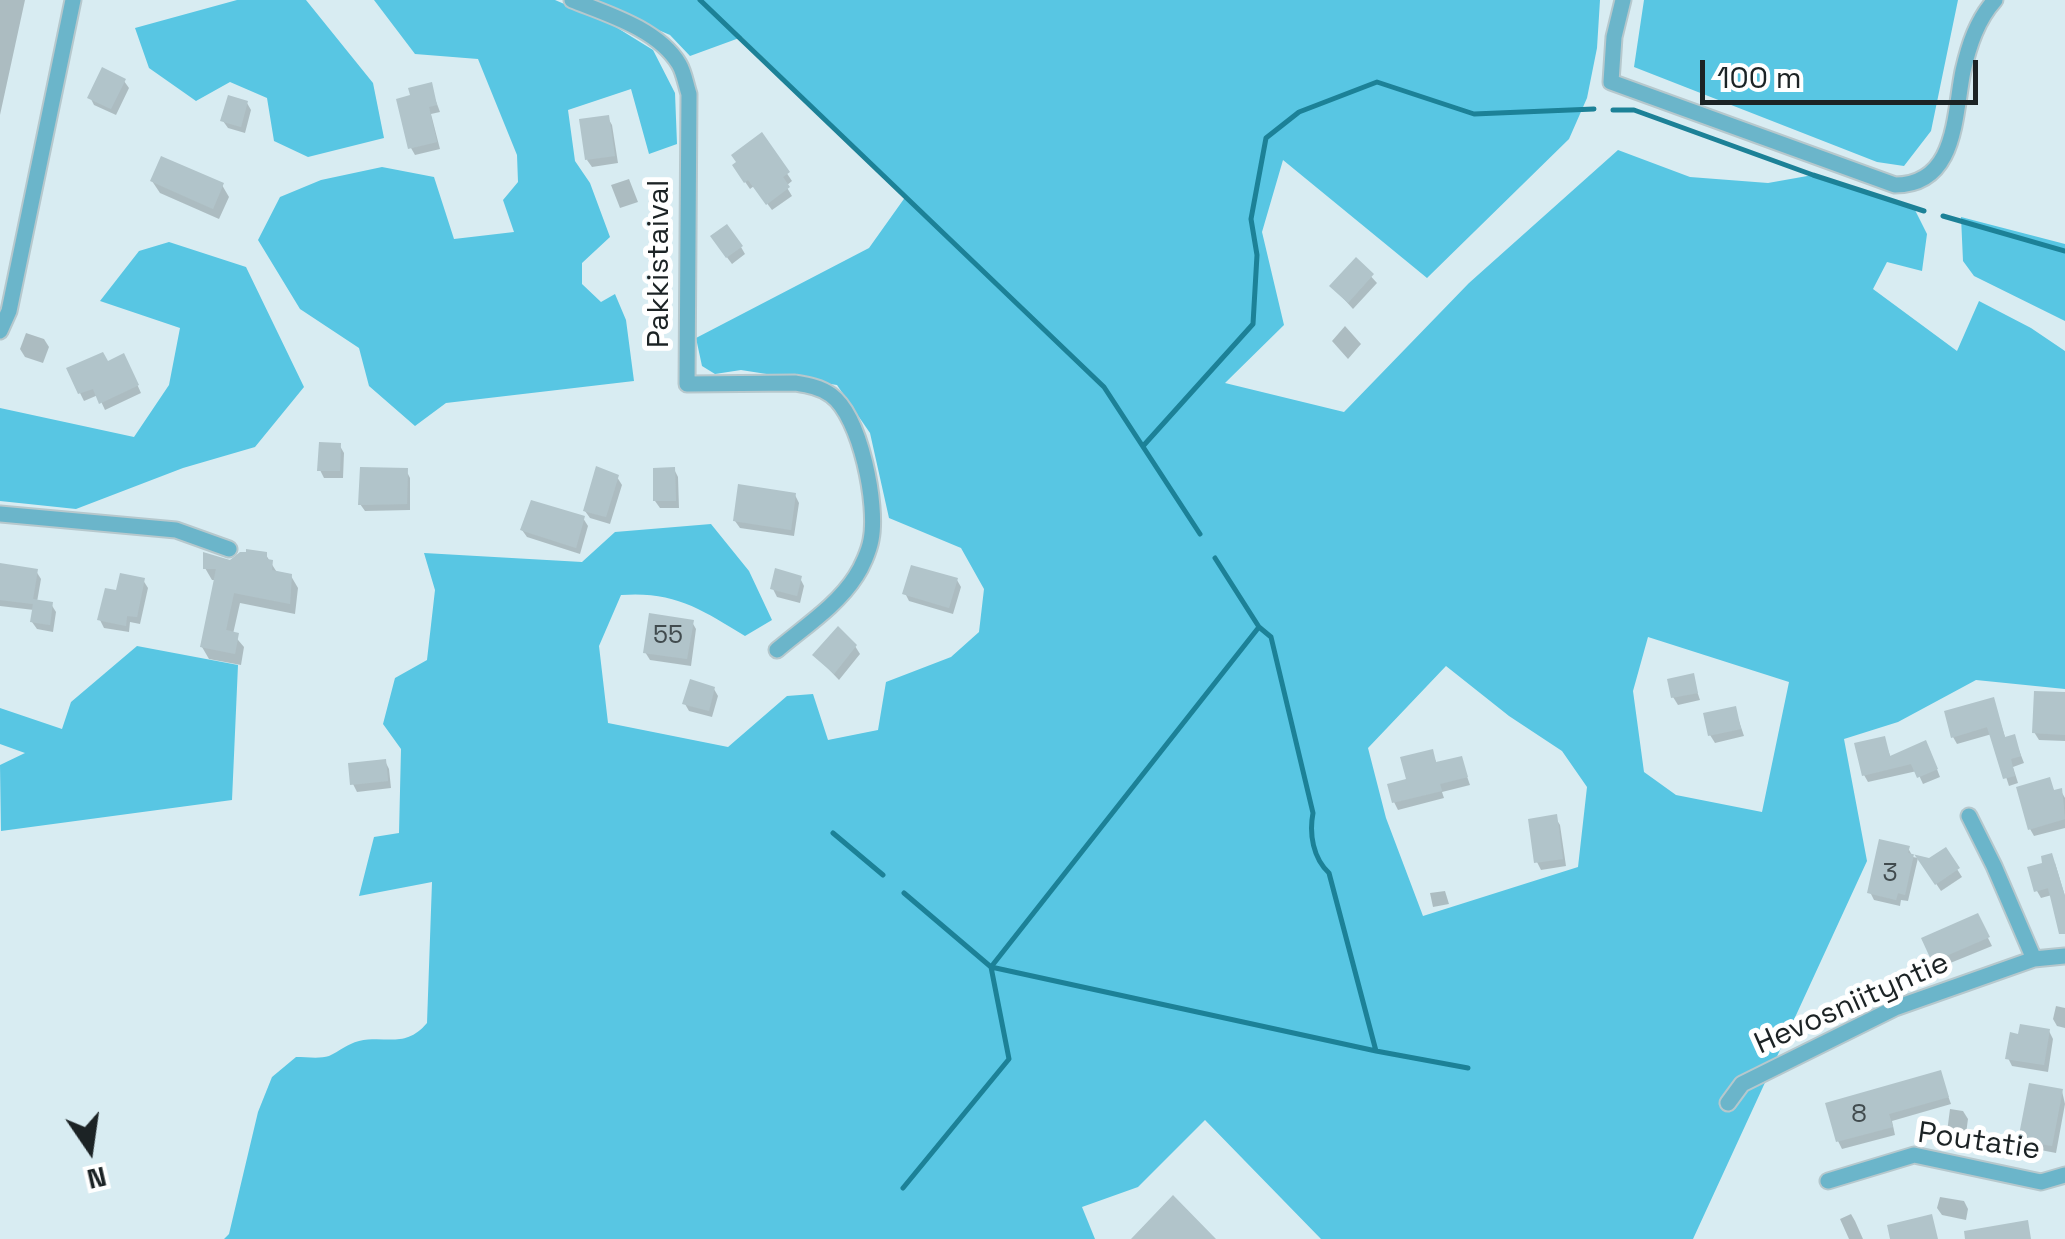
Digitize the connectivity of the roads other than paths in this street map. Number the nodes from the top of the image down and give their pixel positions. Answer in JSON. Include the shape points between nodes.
{"nodes":[{"id":1,"x":73,"y":0,"type":"edge"},
{"id":2,"x":572,"y":0,"type":"edge"},
{"id":3,"x":1622,"y":0,"type":"edge"},
{"id":4,"x":1996,"y":0,"type":"edge"},
{"id":5,"x":0,"y":331,"type":"edge"},
{"id":6,"x":0,"y":514,"type":"edge"},
{"id":7,"x":229,"y":549,"type":"dead end"},
{"id":8,"x":777,"y":650,"type":"dead end"},
{"id":9,"x":1969,"y":816,"type":"dead end"},
{"id":10,"x":2065,"y":956,"type":"edge"},
{"id":11,"x":2034,"y":959,"type":"junction"},
{"id":12,"x":1728,"y":1103,"type":"dead end"},
{"id":13,"x":2065,"y":1176,"type":"edge"},
{"id":14,"x":1828,"y":1181,"type":"dead end"}],
"edges":[{"from":1,"to":5,"type":"street"},
{"from":2,"to":8,"type":"street","name":"Pakkistaival","via":[[659,42],[685,80],[687,384],[812,386],[839,403],[855,432],[872,502],[871,540],[858,574],[837,600]]},
{"from":3,"to":4,"type":"street","via":[[1611,82],[1895,185],[1932,174],[1943,161],[1974,33]]},
{"from":6,"to":7,"type":"street","via":[[176,530]]},
{"from":9,"to":11,"type":"street"},
{"from":10,"to":11,"type":"street","name":"Hevosniityntie"},
{"from":11,"to":12,"type":"street","name":"Hevosniityntie","via":[[1895,1008],[1742,1084]]},
{"from":13,"to":14,"type":"street","name":"Poutatie","via":[[2041,1182],[1914,1155]]}]}
